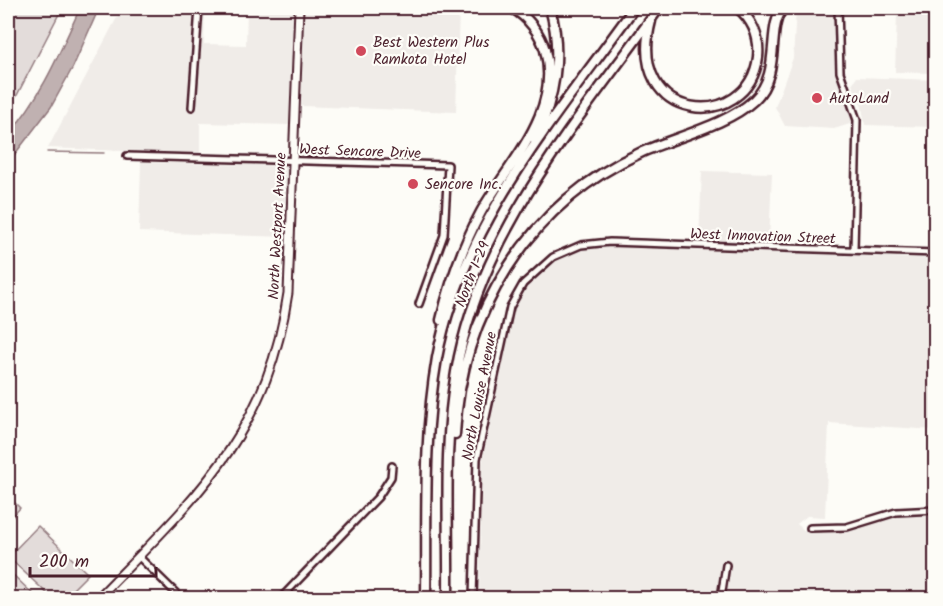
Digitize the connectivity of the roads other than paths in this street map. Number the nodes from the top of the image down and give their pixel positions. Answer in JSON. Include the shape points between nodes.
{"nodes":[{"id":1,"x":199,"y":8,"type":"edge"},
{"id":2,"x":299,"y":8,"type":"edge"},
{"id":3,"x":512,"y":8,"type":"edge"},
{"id":4,"x":550,"y":8,"type":"edge"},
{"id":5,"x":634,"y":8,"type":"edge"},
{"id":6,"x":659,"y":8,"type":"edge"},
{"id":7,"x":738,"y":8,"type":"edge"},
{"id":8,"x":775,"y":8,"type":"edge"},
{"id":9,"x":784,"y":8,"type":"edge"},
{"id":10,"x":838,"y":8,"type":"edge"},
{"id":11,"x":878,"y":8,"type":"edge"},
{"id":12,"x":936,"y":9,"type":"edge"},
{"id":13,"x":653,"y":16,"type":"junction"},
{"id":14,"x":774,"y":55,"type":"junction"},
{"id":15,"x":192,"y":107,"type":"dead end"},
{"id":16,"x":127,"y":156,"type":"dead end"},
{"id":17,"x":294,"y":161,"type":"junction"},
{"id":18,"x":514,"y":175,"type":"junction"},
{"id":19,"x":591,"y":243,"type":"joint"},
{"id":20,"x":854,"y":250,"type":"junction"},
{"id":21,"x":936,"y":253,"type":"edge"},
{"id":22,"x":419,"y":304,"type":"dead end"},
{"id":23,"x":437,"y":357,"type":"junction"},
{"id":24,"x":392,"y":466,"type":"dead end"},
{"id":25,"x":450,"y":479,"type":"junction"},
{"id":26,"x":936,"y":510,"type":"edge"},
{"id":27,"x":810,"y":528,"type":"dead end"},
{"id":28,"x":138,"y":556,"type":"junction"},
{"id":29,"x":726,"y":565,"type":"dead end"},
{"id":30,"x":98,"y":598,"type":"edge"},
{"id":31,"x":181,"y":598,"type":"edge"},
{"id":32,"x":281,"y":598,"type":"edge"},
{"id":33,"x":426,"y":598,"type":"edge"},
{"id":34,"x":448,"y":598,"type":"edge"},
{"id":35,"x":473,"y":598,"type":"edge"},
{"id":36,"x":721,"y":598,"type":"edge"}],
"edges":[{"from":1,"to":15,"type":"street"},
{"from":2,"to":17,"type":"main road","name":"North Westport Avenue"},
{"from":3,"to":23,"type":"highway","via":[[540,38],[548,62],[547,90],[531,135],[494,190],[464,246],[445,301]]},
{"from":4,"to":18,"type":"highway","via":[[557,51],[553,93],[537,136]]},
{"from":5,"to":18,"type":"highway","name":"North I-29"},
{"from":6,"to":13,"type":"highway","name":"North I-29"},
{"from":7,"to":13,"type":"highway","via":[[752,24],[757,38],[755,68],[739,94],[704,108],[677,102],[654,83],[646,55]]},
{"from":8,"to":14,"type":"highway"},
{"from":9,"to":14,"type":"highway","via":[[777,17]]},
{"from":10,"to":20,"type":"street","via":[[840,72],[857,120]]},
{"from":11,"to":12,"type":"main road"},
{"from":13,"to":25,"type":"highway","name":"North I-29","via":[[535,181],[512,216],[487,267],[456,373],[450,420]]},
{"from":14,"to":25,"type":"highway","via":[[767,83],[746,107],[607,171],[555,211],[519,250],[486,306],[466,360]]},
{"from":16,"to":17,"type":"street","name":"West Sencore Drive"},
{"from":17,"to":22,"type":"street","name":"West Sencore Drive","via":[[448,165],[444,235]]},
{"from":17,"to":28,"type":"main road","name":"North Westport Avenue","via":[[288,292],[281,335],[268,377],[249,420],[222,464]]},
{"from":18,"to":23,"type":"highway","name":"North I-29","via":[[468,260]]},
{"from":19,"to":20,"type":"street","name":"West Innovation Street"},
{"from":19,"to":35,"type":"street","name":"North Louise Avenue","via":[[562,252],[538,268],[518,291],[507,315],[477,459]]},
{"from":20,"to":21,"type":"street","name":"West Innovation Street"},
{"from":23,"to":33,"type":"highway","name":"North I-29","via":[[429,426]]},
{"from":24,"to":32,"type":"street","via":[[391,477],[378,497]]},
{"from":25,"to":34,"type":"highway","name":"North I-29"},
{"from":26,"to":27,"type":"street","via":[[896,512],[847,527]]},
{"from":28,"to":30,"type":"main road","name":"North Westport Avenue"},
{"from":28,"to":31,"type":"street"},
{"from":29,"to":36,"type":"street"}]}
